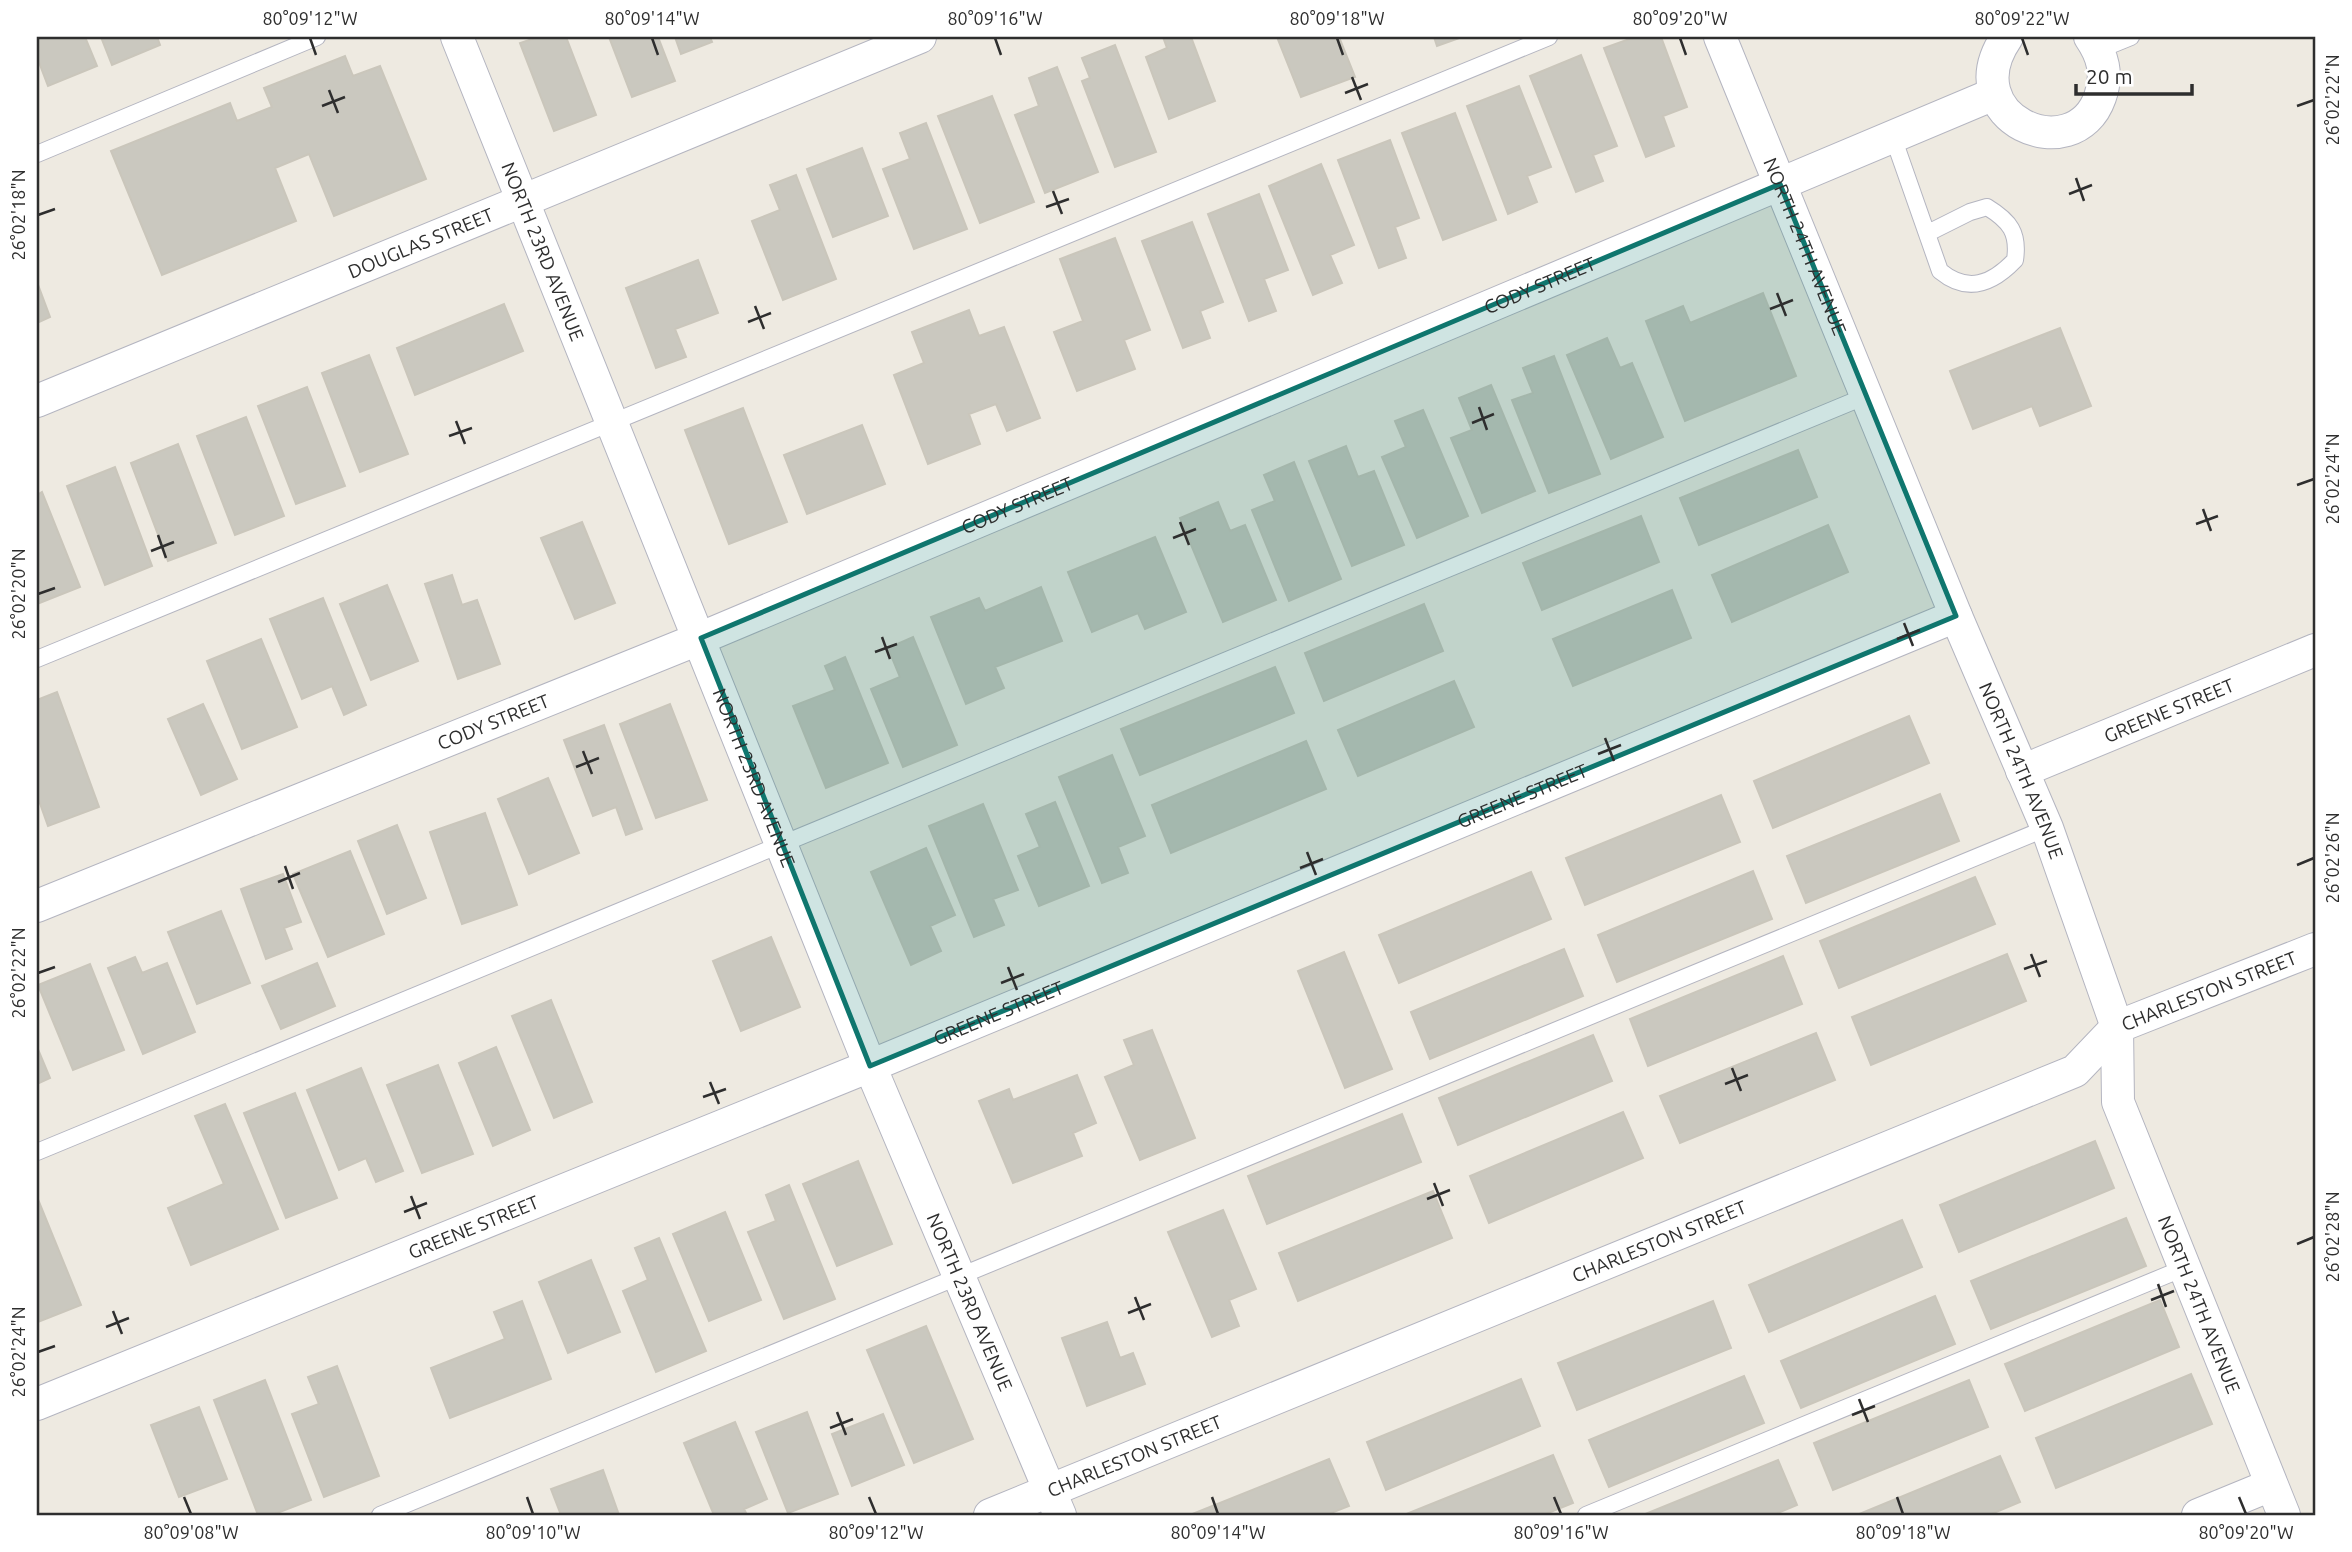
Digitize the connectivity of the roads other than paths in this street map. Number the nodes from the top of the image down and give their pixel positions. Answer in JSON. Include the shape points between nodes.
{"nodes":[{"id":1,"x":317,"y":37,"type":"edge"},
{"id":2,"x":457,"y":37,"type":"edge"},
{"id":3,"x":920,"y":37,"type":"edge"},
{"id":4,"x":1549,"y":37,"type":"edge"},
{"id":5,"x":1720,"y":37,"type":"edge"},
{"id":6,"x":2007,"y":37,"type":"edge"},
{"id":7,"x":2131,"y":37,"type":"edge"},
{"id":8,"x":2094,"y":43,"type":"edge"},
{"id":9,"x":1994,"y":94,"type":"junction"},
{"id":10,"x":1893,"y":137,"type":"junction"},
{"id":11,"x":37,"y":154,"type":"edge"},
{"id":12,"x":1780,"y":184,"type":"junction"},
{"id":13,"x":524,"y":199,"type":"junction"},
{"id":14,"x":1928,"y":233,"type":"junction"},
{"id":15,"x":1867,"y":396,"type":"junction"},
{"id":16,"x":37,"y":401,"type":"edge"},
{"id":17,"x":611,"y":422,"type":"junction"},
{"id":18,"x":1956,"y":616,"type":"junction"},
{"id":19,"x":701,"y":638,"type":"junction"},
{"id":20,"x":2315,"y":650,"type":"edge"},
{"id":21,"x":37,"y":659,"type":"edge"},
{"id":22,"x":2022,"y":771,"type":"junction"},
{"id":23,"x":2048,"y":828,"type":"junction"},
{"id":24,"x":783,"y":844,"type":"junction"},
{"id":25,"x":37,"y":906,"type":"edge"},
{"id":26,"x":2315,"y":949,"type":"edge"},
{"id":27,"x":2117,"y":1027,"type":"junction"},
{"id":28,"x":870,"y":1066,"type":"junction"},
{"id":29,"x":37,"y":1152,"type":"edge"},
{"id":30,"x":2184,"y":1268,"type":"junction"},
{"id":31,"x":959,"y":1276,"type":"junction"},
{"id":32,"x":37,"y":1404,"type":"edge"},
{"id":33,"x":2271,"y":1485,"type":"junction"},
{"id":34,"x":1055,"y":1503,"type":"edge"},
{"id":35,"x":380,"y":1515,"type":"edge"},
{"id":36,"x":990,"y":1515,"type":"edge"},
{"id":37,"x":1586,"y":1515,"type":"edge"},
{"id":38,"x":2198,"y":1515,"type":"edge"},
{"id":39,"x":2284,"y":1515,"type":"edge"}],
"edges":[{"from":1,"to":11,"type":"lane"},
{"from":2,"to":13,"type":"street","name":"NORTH 23RD AVENUE"},
{"from":3,"to":13,"type":"street","name":"DOUGLAS STREET"},
{"from":4,"to":17,"type":"lane"},
{"from":5,"to":12,"type":"street","name":"NORTH 24TH AVENUE"},
{"from":6,"to":9,"type":"street","via":[[1996,52],[1991,73]]},
{"from":7,"to":8,"type":"lane"},
{"from":8,"to":9,"type":"street","via":[[2105,68],[2104,87],[2098,104],[2070,128],[2033,131],[2016,123]]},
{"from":9,"to":10,"type":"street","name":"CODY STREET"},
{"from":10,"to":12,"type":"street","name":"CODY STREET"},
{"from":10,"to":14,"type":"lane"},
{"from":12,"to":15,"type":"street","name":"NORTH 24TH AVENUE"},
{"from":12,"to":19,"type":"street","name":"CODY STREET"},
{"from":13,"to":16,"type":"street","name":"DOUGLAS STREET"},
{"from":13,"to":17,"type":"street","name":"NORTH 23RD AVENUE"},
{"from":14,"to":14,"type":"lane","via":[[1940,271],[1953,282],[1971,286],[1989,280],[2015,260],[2015,232],[2005,218],[1987,207]]},
{"from":15,"to":18,"type":"street","name":"NORTH 24TH AVENUE"},
{"from":15,"to":24,"type":"lane"},
{"from":17,"to":19,"type":"street","name":"NORTH 23RD AVENUE"},
{"from":17,"to":21,"type":"lane"},
{"from":18,"to":22,"type":"street","name":"NORTH 24TH AVENUE"},
{"from":18,"to":28,"type":"street","name":"GREENE STREET"},
{"from":19,"to":24,"type":"street","name":"NORTH 23RD AVENUE"},
{"from":19,"to":25,"type":"street","name":"CODY STREET"},
{"from":20,"to":22,"type":"street","name":"GREENE STREET"},
{"from":22,"to":23,"type":"street","name":"NORTH 24TH AVENUE"},
{"from":23,"to":27,"type":"street","name":"NORTH 24TH AVENUE"},
{"from":23,"to":31,"type":"lane"},
{"from":24,"to":28,"type":"street","name":"NORTH 23RD AVENUE"},
{"from":24,"to":29,"type":"lane"},
{"from":26,"to":27,"type":"street","name":"CHARLESTON STREET"},
{"from":27,"to":30,"type":"street","name":"NORTH 24TH AVENUE","via":[[2118,1102]]},
{"from":27,"to":34,"type":"street","name":"CHARLESTON STREET","via":[[2075,1071]]},
{"from":28,"to":31,"type":"street","name":"NORTH 23RD AVENUE"},
{"from":28,"to":32,"type":"street","name":"GREENE STREET"},
{"from":30,"to":33,"type":"street","name":"NORTH 24TH AVENUE"},
{"from":30,"to":37,"type":"lane"},
{"from":31,"to":34,"type":"street","name":"NORTH 23RD AVENUE"},
{"from":31,"to":35,"type":"lane"},
{"from":33,"to":38,"type":"street"},
{"from":33,"to":39,"type":"street","name":"NORTH 24TH AVENUE"},
{"from":34,"to":36,"type":"street","name":"CHARLESTON STREET"}]}
